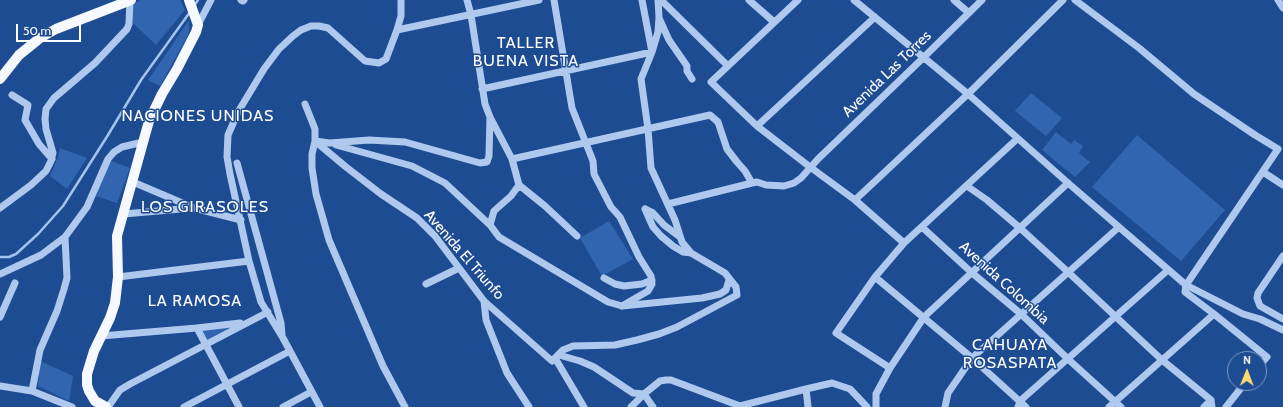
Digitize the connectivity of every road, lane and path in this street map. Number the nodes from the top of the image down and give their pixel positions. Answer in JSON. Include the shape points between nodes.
{"nodes":[{"id":1,"x":130,"y":0,"type":"edge"},
{"id":2,"x":189,"y":0,"type":"edge"},
{"id":3,"x":211,"y":0,"type":"edge"},
{"id":4,"x":401,"y":0,"type":"edge"},
{"id":5,"x":467,"y":0,"type":"edge"},
{"id":6,"x":539,"y":0,"type":"edge"},
{"id":7,"x":554,"y":0,"type":"edge"},
{"id":8,"x":642,"y":0,"type":"edge"},
{"id":9,"x":658,"y":0,"type":"edge"},
{"id":10,"x":661,"y":0,"type":"edge"},
{"id":11,"x":749,"y":0,"type":"edge"},
{"id":12,"x":798,"y":0,"type":"edge"},
{"id":13,"x":854,"y":0,"type":"edge"},
{"id":14,"x":954,"y":0,"type":"edge"},
{"id":15,"x":982,"y":0,"type":"edge"},
{"id":16,"x":1063,"y":0,"type":"edge"},
{"id":17,"x":1075,"y":0,"type":"edge"},
{"id":18,"x":1278,"y":0,"type":"edge"},
{"id":19,"x":1283,"y":8,"type":"edge"},
{"id":20,"x":969,"y":13,"type":"junction"},
{"id":21,"x":471,"y":15,"type":"junction"},
{"id":22,"x":659,"y":17,"type":"junction"},
{"id":23,"x":875,"y":17,"type":"junction"},
{"id":24,"x":774,"y":22,"type":"junction"},
{"id":25,"x":198,"y":25,"type":"junction"},
{"id":26,"x":397,"y":30,"type":"junction"},
{"id":27,"x":652,"y":52,"type":"junction"},
{"id":28,"x":923,"y":58,"type":"junction"},
{"id":29,"x":728,"y":66,"type":"junction"},
{"id":30,"x":566,"y":71,"type":"junction"},
{"id":31,"x":0,"y":79,"type":"edge"},
{"id":32,"x":692,"y":79,"type":"dead end"},
{"id":33,"x":482,"y":89,"type":"junction"},
{"id":34,"x":968,"y":94,"type":"junction"},
{"id":35,"x":12,"y":95,"type":"dead end"},
{"id":36,"x":305,"y":104,"type":"dead end"},
{"id":37,"x":490,"y":117,"type":"junction"},
{"id":38,"x":757,"y":126,"type":"junction"},
{"id":39,"x":648,"y":129,"type":"junction"},
{"id":40,"x":1017,"y":139,"type":"junction"},
{"id":41,"x":315,"y":141,"type":"junction"},
{"id":42,"x":143,"y":142,"type":"junction"},
{"id":43,"x":586,"y":142,"type":"junction"},
{"id":44,"x":330,"y":143,"type":"junction"},
{"id":45,"x":52,"y":159,"type":"junction"},
{"id":46,"x":512,"y":159,"type":"junction"},
{"id":47,"x":236,"y":163,"type":"dead end"},
{"id":48,"x":810,"y":167,"type":"junction"},
{"id":49,"x":1263,"y":172,"type":"junction"},
{"id":50,"x":133,"y":182,"type":"junction"},
{"id":51,"x":752,"y":183,"type":"junction"},
{"id":52,"x":1068,"y":183,"type":"junction"},
{"id":53,"x":1283,"y":185,"type":"edge"},
{"id":54,"x":519,"y":186,"type":"junction"},
{"id":55,"x":967,"y":186,"type":"junction"},
{"id":56,"x":855,"y":200,"type":"junction"},
{"id":57,"x":668,"y":204,"type":"junction"},
{"id":58,"x":0,"y":208,"type":"edge"},
{"id":59,"x":194,"y":208,"type":"junction"},
{"id":60,"x":124,"y":214,"type":"junction"},
{"id":61,"x":241,"y":220,"type":"junction"},
{"id":62,"x":490,"y":225,"type":"junction"},
{"id":63,"x":1118,"y":226,"type":"junction"},
{"id":64,"x":922,"y":227,"type":"junction"},
{"id":65,"x":1020,"y":228,"type":"junction"},
{"id":66,"x":577,"y":236,"type":"dead end"},
{"id":67,"x":65,"y":237,"type":"junction"},
{"id":68,"x":680,"y":237,"type":"junction"},
{"id":69,"x":904,"y":243,"type":"junction"},
{"id":70,"x":692,"y":253,"type":"junction"},
{"id":71,"x":1283,"y":256,"type":"edge"},
{"id":72,"x":249,"y":260,"type":"junction"},
{"id":73,"x":459,"y":268,"type":"junction"},
{"id":74,"x":1168,"y":270,"type":"junction"},
{"id":75,"x":971,"y":272,"type":"junction"},
{"id":76,"x":1068,"y":272,"type":"junction"},
{"id":77,"x":0,"y":274,"type":"edge"},
{"id":78,"x":118,"y":277,"type":"junction"},
{"id":79,"x":875,"y":277,"type":"junction"},
{"id":80,"x":604,"y":278,"type":"dead end"},
{"id":81,"x":652,"y":280,"type":"junction"},
{"id":82,"x":730,"y":280,"type":"junction"},
{"id":83,"x":15,"y":283,"type":"dead end"},
{"id":84,"x":426,"y":284,"type":"dead end"},
{"id":85,"x":1186,"y":285,"type":"junction"},
{"id":86,"x":484,"y":301,"type":"junction"},
{"id":87,"x":622,"y":306,"type":"junction"},
{"id":88,"x":268,"y":312,"type":"junction"},
{"id":89,"x":1021,"y":314,"type":"junction"},
{"id":90,"x":1214,"y":314,"type":"junction"},
{"id":91,"x":259,"y":316,"type":"junction"},
{"id":92,"x":0,"y":317,"type":"edge"},
{"id":93,"x":924,"y":317,"type":"junction"},
{"id":94,"x":1116,"y":317,"type":"junction"},
{"id":95,"x":1283,"y":319,"type":"edge"},
{"id":96,"x":197,"y":328,"type":"junction"},
{"id":97,"x":1283,"y":330,"type":"edge"},
{"id":98,"x":101,"y":336,"type":"junction"},
{"id":99,"x":283,"y":338,"type":"junction"},
{"id":100,"x":205,"y":344,"type":"junction"},
{"id":101,"x":290,"y":351,"type":"junction"},
{"id":102,"x":1260,"y":351,"type":"edge"},
{"id":103,"x":555,"y":358,"type":"junction"},
{"id":104,"x":972,"y":358,"type":"junction"},
{"id":105,"x":1068,"y":359,"type":"junction"},
{"id":106,"x":1162,"y":360,"type":"junction"},
{"id":107,"x":890,"y":368,"type":"junction"},
{"id":108,"x":227,"y":384,"type":"junction"},
{"id":109,"x":0,"y":386,"type":"edge"},
{"id":110,"x":806,"y":389,"type":"junction"},
{"id":111,"x":32,"y":391,"type":"junction"},
{"id":112,"x":1239,"y":391,"type":"edge"},
{"id":113,"x":311,"y":392,"type":"junction"},
{"id":114,"x":644,"y":394,"type":"junction"},
{"id":115,"x":1115,"y":401,"type":"junction"},
{"id":116,"x":1019,"y":404,"type":"edge"},
{"id":117,"x":1212,"y":404,"type":"edge"},
{"id":118,"x":739,"y":406,"type":"edge"},
{"id":119,"x":72,"y":407,"type":"edge"},
{"id":120,"x":107,"y":407,"type":"edge"},
{"id":121,"x":184,"y":407,"type":"edge"},
{"id":122,"x":239,"y":407,"type":"edge"},
{"id":123,"x":283,"y":407,"type":"edge"},
{"id":124,"x":320,"y":407,"type":"edge"},
{"id":125,"x":405,"y":407,"type":"edge"},
{"id":126,"x":529,"y":407,"type":"edge"},
{"id":127,"x":584,"y":407,"type":"edge"},
{"id":128,"x":631,"y":407,"type":"edge"},
{"id":129,"x":653,"y":407,"type":"edge"},
{"id":130,"x":808,"y":407,"type":"edge"},
{"id":131,"x":867,"y":407,"type":"edge"},
{"id":132,"x":876,"y":407,"type":"edge"},
{"id":133,"x":944,"y":407,"type":"edge"},
{"id":134,"x":1026,"y":407,"type":"edge"},
{"id":135,"x":1108,"y":407,"type":"edge"},
{"id":136,"x":1121,"y":407,"type":"edge"},
{"id":137,"x":1204,"y":407,"type":"edge"},
{"id":138,"x":1226,"y":407,"type":"edge"}],
"edges":[{"from":1,"to":31,"type":"main road","via":[[40,38],[19,55]]},
{"from":1,"to":45,"type":"street","via":[[130,24],[127,29],[95,63],[54,98],[46,110],[46,128],[53,153]]},
{"from":2,"to":25,"type":"main road"},
{"from":3,"to":25,"type":"street"},
{"from":4,"to":26,"type":"street","via":[[401,16]]},
{"from":5,"to":21,"type":"street"},
{"from":6,"to":21,"type":"street"},
{"from":7,"to":30,"type":"street"},
{"from":8,"to":27,"type":"street"},
{"from":9,"to":22,"type":"street"},
{"from":10,"to":29,"type":"street"},
{"from":11,"to":24,"type":"street"},
{"from":12,"to":24,"type":"street"},
{"from":13,"to":23,"type":"street"},
{"from":14,"to":20,"type":"street"},
{"from":15,"to":20,"type":"street","name":"Avenida Las Torres"},
{"from":16,"to":34,"type":"street"},
{"from":17,"to":49,"type":"street","via":[[1139,48],[1194,94],[1278,149]]},
{"from":18,"to":19,"type":"street"},
{"from":20,"to":28,"type":"street","name":"Avenida Las Torres"},
{"from":21,"to":26,"type":"street"},
{"from":21,"to":33,"type":"street"},
{"from":22,"to":27,"type":"street"},
{"from":22,"to":32,"type":"street"},
{"from":23,"to":28,"type":"street"},
{"from":23,"to":38,"type":"street"},
{"from":24,"to":29,"type":"street"},
{"from":25,"to":42,"type":"main road","via":[[192,41],[152,114]]},
{"from":26,"to":61,"type":"street","via":[[386,59],[379,63],[366,61],[328,28],[319,26],[301,30],[280,49],[254,85],[228,135],[227,157]]},
{"from":27,"to":30,"type":"street"},
{"from":27,"to":39,"type":"street","via":[[641,79]]},
{"from":28,"to":34,"type":"street"},
{"from":28,"to":48,"type":"street","name":"Avenida Las Torres"},
{"from":29,"to":38,"type":"street","via":[[711,82]]},
{"from":30,"to":33,"type":"street"},
{"from":30,"to":43,"type":"street","via":[[572,108]]},
{"from":33,"to":37,"type":"street"},
{"from":34,"to":40,"type":"street"},
{"from":34,"to":56,"type":"street"},
{"from":35,"to":45,"type":"street","via":[[28,105],[25,120],[39,144]]},
{"from":36,"to":41,"type":"street","via":[[316,129]]},
{"from":37,"to":44,"type":"street","via":[[487,162],[480,163],[405,142],[369,140]]},
{"from":37,"to":46,"type":"street"},
{"from":38,"to":48,"type":"street"},
{"from":39,"to":43,"type":"street"},
{"from":39,"to":51,"type":"street","via":[[710,115],[718,122],[727,148],[746,171]]},
{"from":39,"to":57,"type":"street","via":[[651,168]]},
{"from":40,"to":52,"type":"street"},
{"from":40,"to":55,"type":"street"},
{"from":41,"to":44,"type":"street"},
{"from":41,"to":73,"type":"street","name":"Avenida El Triunfo","via":[[346,167],[417,218],[435,236]]},
{"from":41,"to":125,"type":"street","via":[[312,168],[316,194],[329,240],[383,366]]},
{"from":42,"to":50,"type":"main road"},
{"from":42,"to":67,"type":"street","via":[[122,147],[108,159],[87,207]]},
{"from":43,"to":46,"type":"street"},
{"from":43,"to":81,"type":"street","via":[[594,174],[611,207],[620,217]]},
{"from":44,"to":62,"type":"street","via":[[412,166],[445,183]]},
{"from":45,"to":58,"type":"street","via":[[39,178]]},
{"from":46,"to":54,"type":"street"},
{"from":47,"to":99,"type":"street","via":[[281,322]]},
{"from":48,"to":51,"type":"street","name":"Avenida Las Torres","via":[[802,178],[794,183]]},
{"from":48,"to":56,"type":"street"},
{"from":49,"to":53,"type":"street"},
{"from":49,"to":85,"type":"street"},
{"from":50,"to":59,"type":"street"},
{"from":50,"to":60,"type":"main road"},
{"from":51,"to":57,"type":"street","name":"Avenida Las Torres"},
{"from":52,"to":63,"type":"street"},
{"from":52,"to":65,"type":"street"},
{"from":54,"to":62,"type":"street","via":[[494,211]]},
{"from":54,"to":66,"type":"street"},
{"from":55,"to":64,"type":"street"},
{"from":55,"to":65,"type":"street"},
{"from":56,"to":69,"type":"street"},
{"from":57,"to":68,"type":"street"},
{"from":59,"to":60,"type":"street"},
{"from":59,"to":61,"type":"street"},
{"from":60,"to":78,"type":"main road","via":[[117,236]]},
{"from":61,"to":72,"type":"street"},
{"from":62,"to":87,"type":"street","via":[[499,237],[608,302]]},
{"from":63,"to":74,"type":"street"},
{"from":63,"to":76,"type":"street"},
{"from":64,"to":69,"type":"street"},
{"from":64,"to":75,"type":"street","name":"Avenida Colombia"},
{"from":65,"to":75,"type":"street"},
{"from":65,"to":76,"type":"street"},
{"from":67,"to":77,"type":"street","via":[[41,255]]},
{"from":67,"to":111,"type":"street","via":[[67,278],[57,311],[40,350]]},
{"from":68,"to":70,"type":"street"},
{"from":68,"to":70,"type":"street","via":[[645,209],[653,227],[661,236],[683,252]]},
{"from":69,"to":79,"type":"street"},
{"from":70,"to":82,"type":"street","via":[[726,273]]},
{"from":71,"to":95,"type":"street","via":[[1257,298],[1260,306]]},
{"from":72,"to":78,"type":"street"},
{"from":72,"to":88,"type":"street","via":[[261,302]]},
{"from":73,"to":84,"type":"street"},
{"from":73,"to":86,"type":"street","name":"Avenida El Triunfo"},
{"from":74,"to":85,"type":"street"},
{"from":74,"to":94,"type":"street"},
{"from":75,"to":89,"type":"street","name":"Avenida Colombia"},
{"from":75,"to":93,"type":"street"},
{"from":76,"to":89,"type":"street"},
{"from":76,"to":94,"type":"street"},
{"from":78,"to":98,"type":"main road","via":[[115,303]]},
{"from":79,"to":93,"type":"street"},
{"from":79,"to":107,"type":"street","via":[[836,333]]},
{"from":80,"to":81,"type":"street","via":[[624,286]]},
{"from":81,"to":87,"type":"street","via":[[648,292]]},
{"from":82,"to":87,"type":"street","via":[[726,290],[720,294]]},
{"from":82,"to":103,"type":"street","via":[[736,287],[737,295],[677,327],[637,340],[573,346]]},
{"from":83,"to":92,"type":"street"},
{"from":85,"to":90,"type":"street","via":[[1185,292]]},
{"from":85,"to":97,"type":"street","via":[[1243,314]]},
{"from":86,"to":103,"type":"street","name":"Avenida El Triunfo"},
{"from":86,"to":126,"type":"street","via":[[486,320],[507,373]]},
{"from":88,"to":91,"type":"street"},
{"from":88,"to":99,"type":"street"},
{"from":89,"to":104,"type":"street"},
{"from":89,"to":105,"type":"street","name":"Avenida Colombia"},
{"from":90,"to":102,"type":"street"},
{"from":90,"to":106,"type":"street"},
{"from":91,"to":96,"type":"street","via":[[238,323]]},
{"from":91,"to":100,"type":"street"},
{"from":93,"to":104,"type":"street"},
{"from":93,"to":107,"type":"street"},
{"from":94,"to":105,"type":"street"},
{"from":94,"to":106,"type":"street"},
{"from":96,"to":98,"type":"street"},
{"from":96,"to":100,"type":"street"},
{"from":98,"to":120,"type":"main road","via":[[86,374],[87,385],[95,401]]},
{"from":99,"to":101,"type":"street"},
{"from":100,"to":108,"type":"street"},
{"from":100,"to":120,"type":"street","via":[[120,390]]},
{"from":101,"to":108,"type":"street"},
{"from":101,"to":113,"type":"street"},
{"from":103,"to":114,"type":"street","via":[[588,364],[633,393]]},
{"from":103,"to":127,"type":"street"},
{"from":104,"to":116,"type":"street"},
{"from":104,"to":133,"type":"street","via":[[948,394]]},
{"from":105,"to":115,"type":"street","name":"Avenida Colombia"},
{"from":105,"to":116,"type":"street"},
{"from":106,"to":115,"type":"street"},
{"from":106,"to":117,"type":"street"},
{"from":107,"to":132,"type":"street","via":[[876,394]]},
{"from":108,"to":121,"type":"street"},
{"from":108,"to":122,"type":"street"},
{"from":109,"to":111,"type":"street"},
{"from":110,"to":118,"type":"street"},
{"from":110,"to":130,"type":"street"},
{"from":110,"to":131,"type":"street","via":[[832,383],[840,385],[850,389]]},
{"from":111,"to":119,"type":"street"},
{"from":112,"to":138,"type":"street"},
{"from":113,"to":123,"type":"street"},
{"from":113,"to":124,"type":"street"},
{"from":114,"to":118,"type":"street","via":[[660,381],[672,380]]},
{"from":114,"to":128,"type":"street"},
{"from":114,"to":129,"type":"street"},
{"from":115,"to":135,"type":"street"},
{"from":115,"to":136,"type":"street","name":"Avenida Colombia"},
{"from":116,"to":134,"type":"street"},
{"from":117,"to":137,"type":"street"}]}
